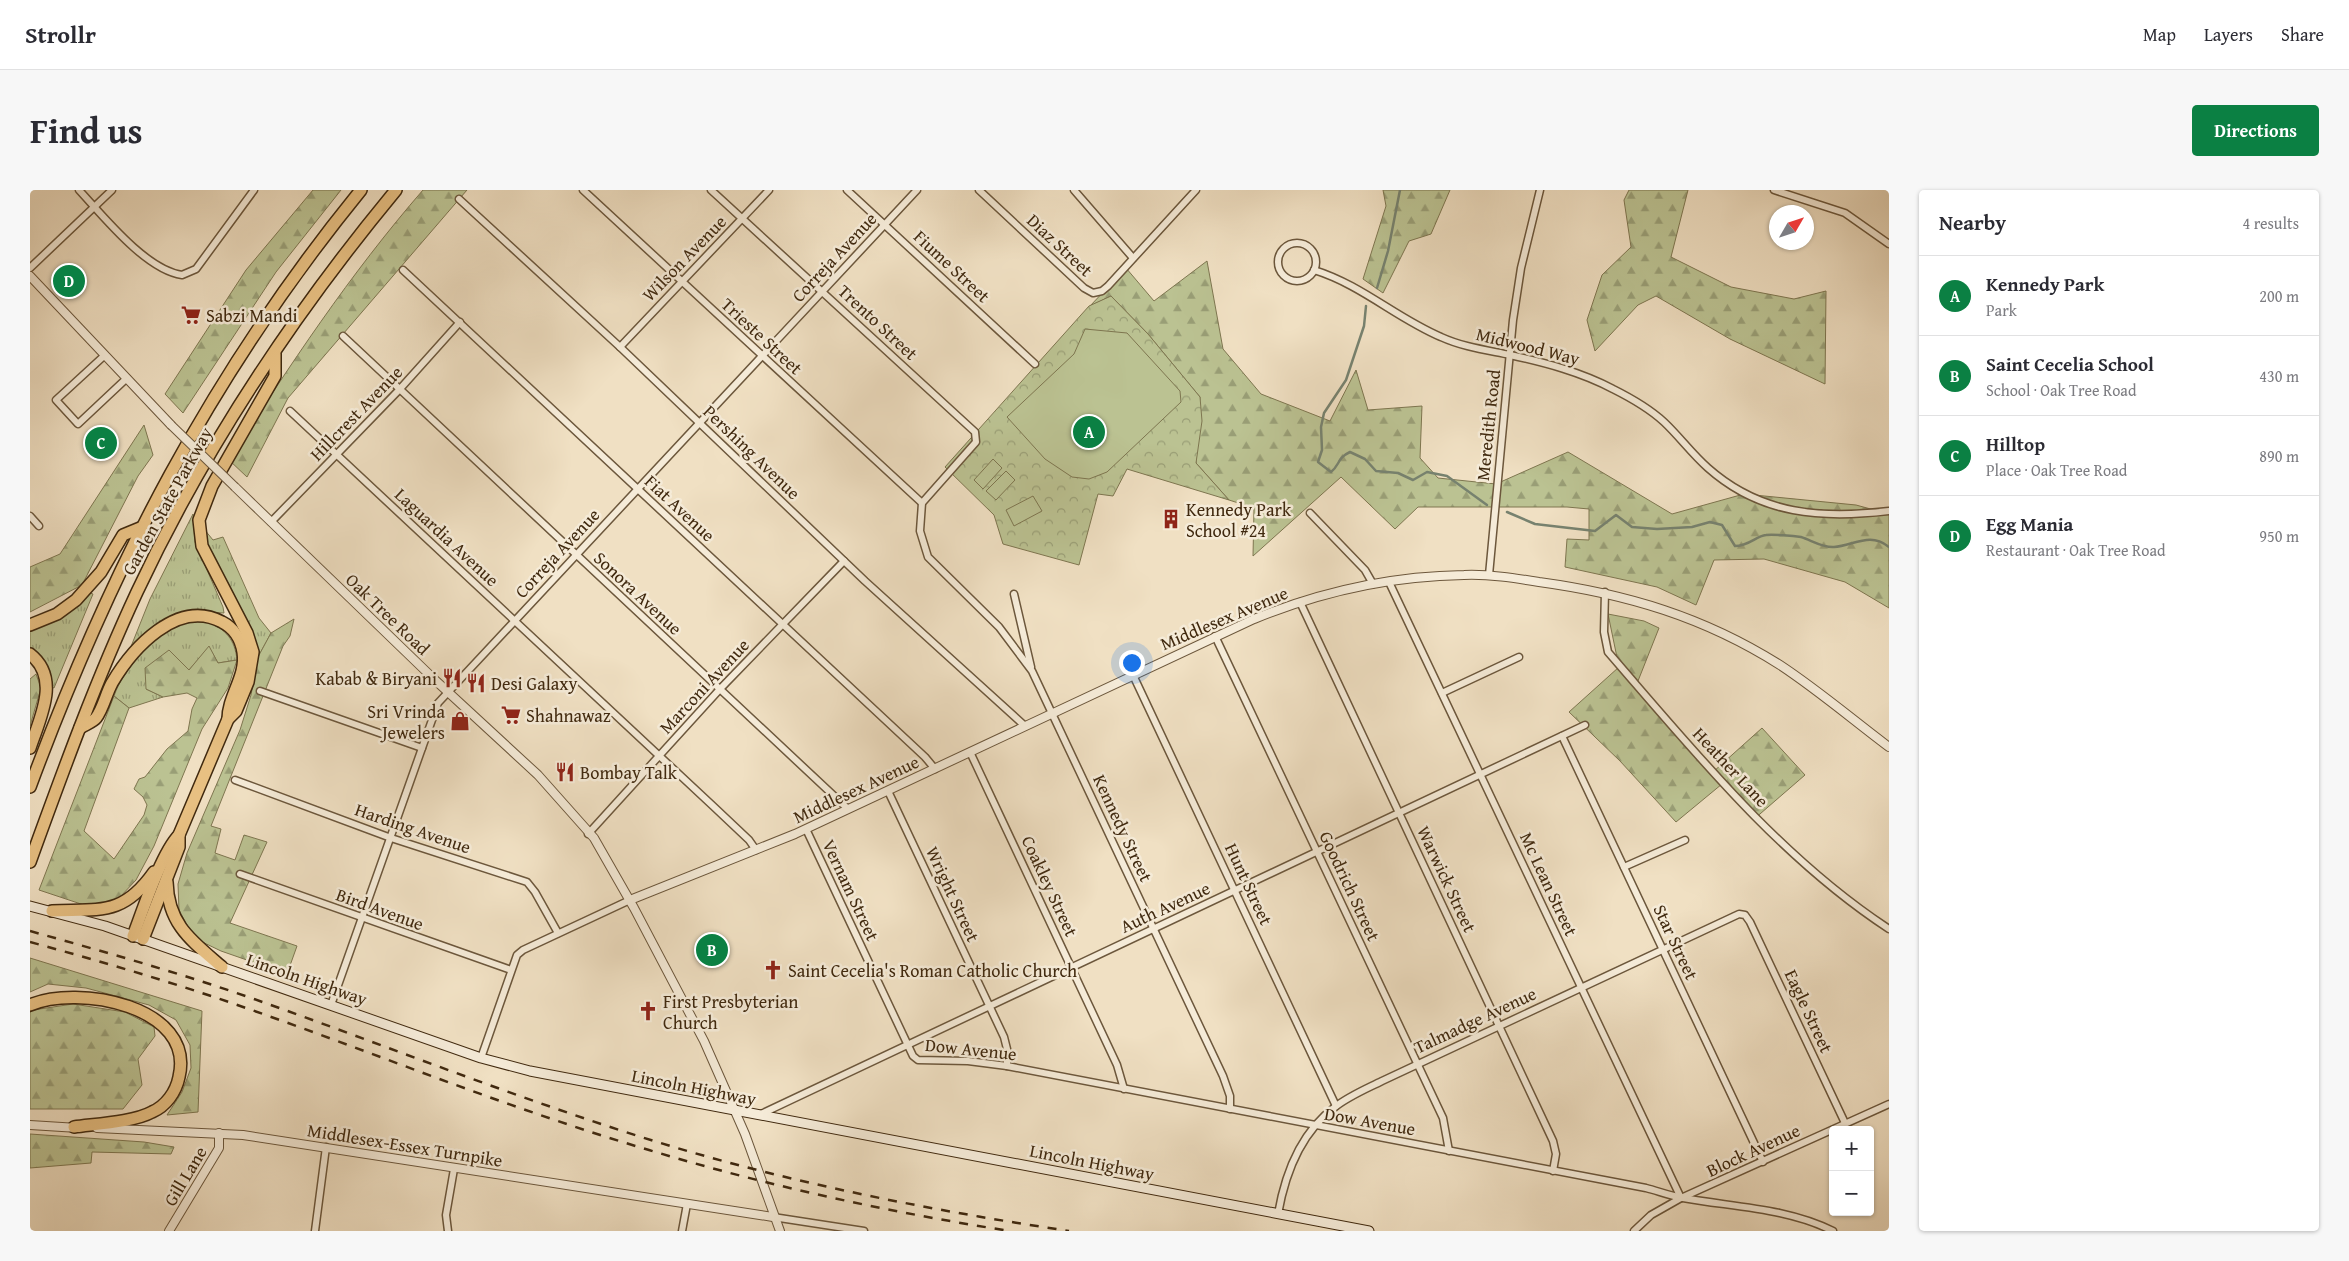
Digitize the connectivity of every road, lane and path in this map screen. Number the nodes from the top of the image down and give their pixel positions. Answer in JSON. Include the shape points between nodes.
{"nodes":[{"id":1,"x":79,"y":190,"type":"edge"},
{"id":2,"x":112,"y":190,"type":"edge"},
{"id":3,"x":254,"y":190,"type":"edge"},
{"id":4,"x":361,"y":190,"type":"edge"},
{"id":5,"x":396,"y":190,"type":"edge"},
{"id":6,"x":583,"y":190,"type":"edge"},
{"id":7,"x":711,"y":190,"type":"edge"},
{"id":8,"x":769,"y":190,"type":"edge"},
{"id":9,"x":847,"y":190,"type":"edge"},
{"id":10,"x":917,"y":190,"type":"edge"},
{"id":11,"x":979,"y":190,"type":"edge"},
{"id":12,"x":1074,"y":190,"type":"edge"},
{"id":13,"x":1540,"y":190,"type":"edge"},
{"id":14,"x":1774,"y":190,"type":"edge"},
{"id":15,"x":1194,"y":191,"type":"edge"},
{"id":16,"x":459,"y":199,"type":"dead end"},
{"id":17,"x":94,"y":206,"type":"junction"},
{"id":18,"x":742,"y":219,"type":"junction"},
{"id":19,"x":885,"y":224,"type":"junction"},
{"id":20,"x":1889,"y":244,"type":"edge"},
{"id":21,"x":1133,"y":258,"type":"junction"},
{"id":22,"x":30,"y":268,"type":"edge"},
{"id":23,"x":403,"y":270,"type":"dead end"},
{"id":24,"x":1314,"y":270,"type":"junction"},
{"id":25,"x":30,"y":276,"type":"edge"},
{"id":26,"x":682,"y":282,"type":"junction"},
{"id":27,"x":822,"y":290,"type":"junction"},
{"id":28,"x":460,"y":322,"type":"junction"},
{"id":29,"x":343,"y":336,"type":"dead end"},
{"id":30,"x":620,"y":347,"type":"junction"},
{"id":31,"x":275,"y":354,"type":"junction"},
{"id":32,"x":105,"y":355,"type":"junction"},
{"id":33,"x":1510,"y":355,"type":"junction"},
{"id":34,"x":762,"y":357,"type":"junction"},
{"id":35,"x":1035,"y":364,"type":"dead end"},
{"id":36,"x":127,"y":378,"type":"junction"},
{"id":37,"x":399,"y":390,"type":"junction"},
{"id":38,"x":290,"y":411,"type":"dead end"},
{"id":39,"x":700,"y":423,"type":"junction"},
{"id":40,"x":337,"y":454,"type":"junction"},
{"id":41,"x":638,"y":489,"type":"junction"},
{"id":42,"x":922,"y":503,"type":"junction"},
{"id":43,"x":1889,"y":511,"type":"edge"},
{"id":44,"x":1310,"y":513,"type":"dead end"},
{"id":45,"x":30,"y":516,"type":"edge"},
{"id":46,"x":270,"y":522,"type":"junction"},
{"id":47,"x":39,"y":526,"type":"dead end"},
{"id":48,"x":140,"y":528,"type":"junction"},
{"id":49,"x":576,"y":556,"type":"junction"},
{"id":50,"x":844,"y":561,"type":"junction"},
{"id":51,"x":1489,"y":575,"type":"junction"},
{"id":52,"x":1389,"y":582,"type":"junction"},
{"id":53,"x":1373,"y":584,"type":"junction"},
{"id":54,"x":1605,"y":592,"type":"junction"},
{"id":55,"x":1014,"y":594,"type":"dead end"},
{"id":56,"x":1300,"y":602,"type":"junction"},
{"id":57,"x":514,"y":621,"type":"junction"},
{"id":58,"x":783,"y":624,"type":"junction"},
{"id":59,"x":30,"y":625,"type":"edge"},
{"id":60,"x":1215,"y":636,"type":"junction"},
{"id":61,"x":30,"y":654,"type":"edge"},
{"id":62,"x":1519,"y":657,"type":"dead end"},
{"id":63,"x":1032,"y":671,"type":"junction"},
{"id":64,"x":1133,"y":675,"type":"junction"},
{"id":65,"x":720,"y":689,"type":"junction"},
{"id":66,"x":260,"y":691,"type":"dead end"},
{"id":67,"x":448,"y":691,"type":"junction"},
{"id":68,"x":1442,"y":693,"type":"junction"},
{"id":69,"x":1053,"y":713,"type":"junction"},
{"id":70,"x":228,"y":719,"type":"junction"},
{"id":71,"x":1585,"y":725,"type":"dead end"},
{"id":72,"x":1026,"y":726,"type":"junction"},
{"id":73,"x":80,"y":728,"type":"junction"},
{"id":74,"x":1562,"y":736,"type":"junction"},
{"id":75,"x":1889,"y":747,"type":"edge"},
{"id":76,"x":30,"y":748,"type":"edge"},
{"id":77,"x":422,"y":748,"type":"junction"},
{"id":78,"x":970,"y":752,"type":"junction"},
{"id":79,"x":660,"y":756,"type":"junction"},
{"id":80,"x":935,"y":769,"type":"junction"},
{"id":81,"x":1480,"y":774,"type":"junction"},
{"id":82,"x":235,"y":780,"type":"dead end"},
{"id":83,"x":30,"y":787,"type":"edge"},
{"id":84,"x":888,"y":791,"type":"junction"},
{"id":85,"x":848,"y":810,"type":"junction"},
{"id":86,"x":1399,"y":813,"type":"junction"},
{"id":87,"x":806,"y":829,"type":"junction"},
{"id":88,"x":588,"y":834,"type":"junction"},
{"id":89,"x":179,"y":835,"type":"junction"},
{"id":90,"x":391,"y":838,"type":"junction"},
{"id":91,"x":1684,"y":840,"type":"dead end"},
{"id":92,"x":756,"y":850,"type":"junction"},
{"id":93,"x":1317,"y":851,"type":"junction"},
{"id":94,"x":164,"y":859,"type":"junction"},
{"id":95,"x":30,"y":862,"type":"edge"},
{"id":96,"x":1624,"y":867,"type":"junction"},
{"id":97,"x":240,"y":874,"type":"dead end"},
{"id":98,"x":167,"y":877,"type":"junction"},
{"id":99,"x":1235,"y":890,"type":"junction"},
{"id":100,"x":630,"y":900,"type":"junction"},
{"id":101,"x":30,"y":906,"type":"edge"},
{"id":102,"x":52,"y":911,"type":"junction"},
{"id":103,"x":1743,"y":914,"type":"joint"},
{"id":104,"x":363,"y":919,"type":"junction"},
{"id":105,"x":1154,"y":929,"type":"junction"},
{"id":106,"x":1889,"y":929,"type":"edge"},
{"id":107,"x":558,"y":933,"type":"junction"},
{"id":108,"x":138,"y":938,"type":"junction"},
{"id":109,"x":1663,"y":948,"type":"junction"},
{"id":110,"x":222,"y":967,"type":"junction"},
{"id":111,"x":1071,"y":968,"type":"junction"},
{"id":112,"x":511,"y":970,"type":"junction"},
{"id":113,"x":1581,"y":987,"type":"junction"},
{"id":114,"x":30,"y":1005,"type":"edge"},
{"id":115,"x":331,"y":1005,"type":"junction"},
{"id":116,"x":989,"y":1006,"type":"junction"},
{"id":117,"x":1499,"y":1026,"type":"junction"},
{"id":118,"x":907,"y":1045,"type":"junction"},
{"id":119,"x":481,"y":1058,"type":"junction"},
{"id":120,"x":1417,"y":1064,"type":"junction"},
{"id":121,"x":1006,"y":1066,"type":"junction"},
{"id":122,"x":1124,"y":1089,"type":"junction"},
{"id":123,"x":1889,"y":1104,"type":"edge"},
{"id":124,"x":1336,"y":1106,"type":"junction"},
{"id":125,"x":1230,"y":1109,"type":"junction"},
{"id":126,"x":735,"y":1111,"type":"junction"},
{"id":127,"x":758,"y":1116,"type":"junction"},
{"id":128,"x":1845,"y":1123,"type":"junction"},
{"id":129,"x":30,"y":1125,"type":"edge"},
{"id":130,"x":1315,"y":1126,"type":"junction"},
{"id":131,"x":74,"y":1127,"type":"junction"},
{"id":132,"x":220,"y":1134,"type":"junction"},
{"id":133,"x":326,"y":1148,"type":"junction"},
{"id":134,"x":1449,"y":1151,"type":"junction"},
{"id":135,"x":1763,"y":1162,"type":"junction"},
{"id":136,"x":454,"y":1169,"type":"junction"},
{"id":137,"x":1553,"y":1171,"type":"junction"},
{"id":138,"x":1681,"y":1198,"type":"junction"},
{"id":139,"x":686,"y":1204,"type":"junction"},
{"id":140,"x":1278,"y":1214,"type":"junction"},
{"id":141,"x":773,"y":1217,"type":"junction"},
{"id":142,"x":170,"y":1231,"type":"edge"},
{"id":143,"x":315,"y":1231,"type":"edge"},
{"id":144,"x":448,"y":1231,"type":"edge"},
{"id":145,"x":682,"y":1231,"type":"edge"},
{"id":146,"x":780,"y":1231,"type":"edge"},
{"id":147,"x":864,"y":1231,"type":"edge"},
{"id":148,"x":1370,"y":1231,"type":"edge"},
{"id":149,"x":1634,"y":1231,"type":"edge"},
{"id":150,"x":1833,"y":1231,"type":"edge"}],
"edges":[{"from":1,"to":17,"type":"street"},
{"from":2,"to":17,"type":"street"},
{"from":3,"to":17,"type":"street","via":[[196,269],[188,273],[176,274],[136,249]]},
{"from":4,"to":48,"type":"highway","name":"Garden State Parkway","via":[[270,311],[192,432]]},
{"from":5,"to":31,"type":"highway","name":"Garden State Parkway","via":[[335,268]]},
{"from":6,"to":26,"type":"street","name":"Trieste Street"},
{"from":7,"to":18,"type":"street","name":"Trento Street"},
{"from":8,"to":18,"type":"street","name":"Wilson Avenue"},
{"from":9,"to":19,"type":"street","name":"Fiume Street"},
{"from":10,"to":19,"type":"street","name":"Correja Avenue"},
{"from":11,"to":21,"type":"street","name":"Diaz Street","via":[[1093,293],[1102,291]]},
{"from":12,"to":21,"type":"street"},
{"from":13,"to":33,"type":"street","name":"Meredith Road","via":[[1521,268]]},
{"from":14,"to":20,"type":"street","via":[[1845,213]]},
{"from":15,"to":21,"type":"street"},
{"from":16,"to":30,"type":"street","name":"Pershing Avenue"},
{"from":17,"to":22,"type":"street"},
{"from":18,"to":26,"type":"street","name":"Wilson Avenue"},
{"from":18,"to":27,"type":"street","name":"Trento Street"},
{"from":19,"to":27,"type":"street","name":"Correja Avenue"},
{"from":19,"to":35,"type":"street","name":"Fiume Street"},
{"from":23,"to":28,"type":"street","name":"Fiat Avenue"},
{"from":24,"to":24,"type":"street","via":[[1314,253],[1305,245],[1293,243],[1279,255],[1278,268],[1286,279],[1306,280]]},
{"from":24,"to":33,"type":"street","name":"Midwood Way","via":[[1357,288],[1441,338]]},
{"from":25,"to":32,"type":"street","name":"Oak Tree Road"},
{"from":26,"to":30,"type":"street","name":"Wilson Avenue"},
{"from":26,"to":34,"type":"street","name":"Trieste Street"},
{"from":27,"to":34,"type":"street","name":"Correja Avenue"},
{"from":27,"to":42,"type":"street","name":"Trento Street","via":[[975,432],[976,442]]},
{"from":28,"to":37,"type":"street","name":"Hillcrest Avenue"},
{"from":28,"to":41,"type":"street","name":"Fiat Avenue"},
{"from":29,"to":37,"type":"street","name":"Sonora Avenue"},
{"from":30,"to":39,"type":"street","name":"Pershing Avenue"},
{"from":31,"to":70,"type":"highway","via":[[275,376],[212,486],[199,520],[202,546],[247,632],[253,652],[248,682],[236,711]]},
{"from":31,"to":73,"type":"highway","name":"Garden State Parkway","via":[[223,434],[163,539],[114,643]]},
{"from":32,"to":36,"type":"street","name":"Oak Tree Road"},
{"from":32,"to":36,"type":"street","via":[[56,400],[78,424]]},
{"from":33,"to":43,"type":"street","name":"Midwood Way","via":[[1574,370],[1638,403],[1663,421],[1707,468],[1743,493],[1799,513],[1828,515]]},
{"from":33,"to":51,"type":"street","name":"Meredith Road"},
{"from":34,"to":39,"type":"street","name":"Correja Avenue"},
{"from":34,"to":42,"type":"street","name":"Trieste Street"},
{"from":36,"to":46,"type":"street","name":"Oak Tree Road","bridge":true},
{"from":37,"to":40,"type":"street","name":"Hillcrest Avenue"},
{"from":37,"to":49,"type":"street","name":"Sonora Avenue"},
{"from":38,"to":40,"type":"street","name":"Laguardia Avenue"},
{"from":39,"to":41,"type":"street","name":"Correja Avenue"},
{"from":39,"to":50,"type":"street","name":"Pershing Avenue"},
{"from":40,"to":46,"type":"street","name":"Hillcrest Avenue"},
{"from":40,"to":57,"type":"street","name":"Laguardia Avenue"},
{"from":41,"to":49,"type":"street","name":"Correja Avenue"},
{"from":41,"to":58,"type":"street","name":"Fiat Avenue"},
{"from":42,"to":63,"type":"street","name":"Kennedy Street","via":[[920,531],[924,551],[999,627]]},
{"from":44,"to":53,"type":"street","via":[[1365,570]]},
{"from":45,"to":47,"type":"street"},
{"from":46,"to":67,"type":"street","name":"Oak Tree Road"},
{"from":48,"to":59,"type":"highway","via":[[123,535],[101,572],[76,600],[57,614]]},
{"from":48,"to":83,"type":"highway","name":"Garden State Parkway","via":[[84,648]]},
{"from":49,"to":57,"type":"street","name":"Correja Avenue"},
{"from":49,"to":65,"type":"street","name":"Sonora Avenue"},
{"from":50,"to":58,"type":"street","name":"Marconi Avenue"},
{"from":50,"to":72,"type":"street","name":"Pershing Avenue"},
{"from":51,"to":52,"type":"street","name":"Middlesex Avenue","via":[[1462,574]]},
{"from":51,"to":54,"type":"street","name":"Middlesex Avenue"},
{"from":52,"to":53,"type":"street","name":"Middlesex Avenue"},
{"from":52,"to":68,"type":"street","name":"Mc Lean Street"},
{"from":53,"to":56,"type":"street","name":"Middlesex Avenue"},
{"from":54,"to":75,"type":"street","name":"Middlesex Avenue","via":[[1660,607],[1724,634],[1780,666]]},
{"from":54,"to":106,"type":"street","name":"Heather Lane","via":[[1604,632],[1608,652],[1734,794],[1800,860]]},
{"from":55,"to":63,"type":"street","name":"Kennedy Street"},
{"from":56,"to":60,"type":"street","name":"Middlesex Avenue"},
{"from":56,"to":86,"type":"street","name":"Warwick Street"},
{"from":57,"to":67,"type":"street","name":"Correja Avenue"},
{"from":57,"to":79,"type":"street","name":"Laguardia Avenue"},
{"from":58,"to":65,"type":"street","name":"Marconi Avenue"},
{"from":58,"to":80,"type":"street","name":"Fiat Avenue","via":[[925,756]]},
{"from":60,"to":64,"type":"street","name":"Middlesex Avenue"},
{"from":60,"to":93,"type":"street","name":"Goodrich Street"},
{"from":61,"to":76,"type":"highway","via":[[40,664],[47,682],[44,704]]},
{"from":62,"to":68,"type":"street"},
{"from":63,"to":69,"type":"street","name":"Kennedy Street"},
{"from":64,"to":69,"type":"street","name":"Middlesex Avenue"},
{"from":64,"to":99,"type":"street","name":"Hunt Street"},
{"from":65,"to":79,"type":"street","name":"Marconi Avenue"},
{"from":65,"to":85,"type":"street","name":"Sonora Avenue"},
{"from":66,"to":77,"type":"street"},
{"from":67,"to":77,"type":"street","name":"Correja Avenue","via":[[438,703]]},
{"from":67,"to":88,"type":"street","name":"Oak Tree Road","via":[[538,776]]},
{"from":68,"to":81,"type":"street","name":"Mc Lean Street"},
{"from":69,"to":72,"type":"street","name":"Middlesex Avenue"},
{"from":69,"to":105,"type":"street","name":"Kennedy Street"},
{"from":70,"to":73,"type":"highway","via":[[228,708],[243,666],[241,644],[226,624],[200,616],[171,623],[144,643],[114,681],[96,719]]},
{"from":70,"to":89,"type":"highway"},
{"from":71,"to":74,"type":"street","name":"Auth Avenue"},
{"from":72,"to":78,"type":"street","name":"Middlesex Avenue"},
{"from":73,"to":95,"type":"highway","name":"Garden State Parkway"},
{"from":74,"to":81,"type":"street","name":"Auth Avenue"},
{"from":74,"to":96,"type":"street","name":"Star Street"},
{"from":77,"to":90,"type":"street","name":"Correja Avenue"},
{"from":78,"to":80,"type":"street","name":"Middlesex Avenue"},
{"from":78,"to":111,"type":"street","name":"Coakley Street"},
{"from":79,"to":88,"type":"street","name":"Marconi Avenue"},
{"from":79,"to":92,"type":"street","name":"Laguardia Avenue"},
{"from":80,"to":84,"type":"street","name":"Middlesex Avenue"},
{"from":81,"to":86,"type":"street","name":"Auth Avenue"},
{"from":81,"to":113,"type":"street","name":"Mc Lean Street"},
{"from":82,"to":90,"type":"street","name":"Harding Avenue"},
{"from":84,"to":85,"type":"street","name":"Middlesex Avenue"},
{"from":84,"to":116,"type":"street","name":"Wright Street"},
{"from":85,"to":87,"type":"street","name":"Middlesex Avenue"},
{"from":86,"to":93,"type":"street","name":"Auth Avenue"},
{"from":86,"to":117,"type":"street","name":"Warwick Street"},
{"from":87,"to":92,"type":"street","name":"Middlesex Avenue"},
{"from":87,"to":118,"type":"street","name":"Vernam Street"},
{"from":88,"to":100,"type":"street","name":"Oak Tree Road","via":[[594,838]]},
{"from":89,"to":94,"type":"highway"},
{"from":89,"to":98,"type":"highway","via":[[179,847]]},
{"from":90,"to":104,"type":"street","name":"Correja Avenue"},
{"from":90,"to":107,"type":"street","name":"Harding Avenue","via":[[527,882]]},
{"from":91,"to":96,"type":"street"},
{"from":92,"to":100,"type":"street","name":"Middlesex Avenue"},
{"from":93,"to":99,"type":"street","name":"Auth Avenue"},
{"from":93,"to":120,"type":"street","name":"Goodrich Street"},
{"from":94,"to":102,"type":"highway","via":[[143,888],[123,903],[103,909]]},
{"from":94,"to":108,"type":"highway"},
{"from":96,"to":109,"type":"street","name":"Star Street"},
{"from":97,"to":104,"type":"street","name":"Bird Avenue"},
{"from":98,"to":108,"type":"highway"},
{"from":98,"to":110,"type":"highway","via":[[168,901],[179,926]]},
{"from":99,"to":105,"type":"street","name":"Auth Avenue"},
{"from":99,"to":124,"type":"street","name":"Hunt Street"},
{"from":100,"to":107,"type":"street","name":"Middlesex Avenue"},
{"from":100,"to":126,"type":"street","name":"Oak Tree Road","via":[[696,1025]]},
{"from":101,"to":102,"type":"main road","name":"Lincoln Highway"},
{"from":102,"to":108,"type":"main road","name":"Lincoln Highway"},
{"from":103,"to":109,"type":"street","name":"Talmadge Avenue","via":[[1736,914]]},
{"from":103,"to":128,"type":"street","name":"Eagle Street","via":[[1750,922]]},
{"from":104,"to":112,"type":"street","name":"Bird Avenue"},
{"from":104,"to":115,"type":"street","name":"Correja Avenue"},
{"from":105,"to":111,"type":"street","name":"Auth Avenue"},
{"from":105,"to":125,"type":"street","name":"Kennedy Street","via":[[1226,1083]]},
{"from":107,"to":112,"type":"street","name":"Middlesex Avenue","via":[[520,952]]},
{"from":108,"to":110,"type":"main road","name":"Lincoln Highway"},
{"from":109,"to":113,"type":"street","name":"Talmadge Avenue"},
{"from":109,"to":135,"type":"street","name":"Star Street"},
{"from":110,"to":115,"type":"main road","name":"Lincoln Highway"},
{"from":111,"to":116,"type":"street","name":"Auth Avenue"},
{"from":111,"to":122,"type":"street","name":"Coakley Street","via":[[1117,1065]]},
{"from":112,"to":119,"type":"street","name":"Middlesex Avenue"},
{"from":113,"to":117,"type":"street","name":"Talmadge Avenue"},
{"from":113,"to":138,"type":"street","name":"Mc Lean Street"},
{"from":114,"to":131,"type":"highway","via":[[70,996],[103,1001],[156,1019],[168,1029],[176,1043],[181,1064],[178,1080],[163,1105],[145,1116]]},
{"from":115,"to":119,"type":"main road","name":"Lincoln Highway"},
{"from":116,"to":118,"type":"street","name":"Auth Avenue"},
{"from":116,"to":121,"type":"street","name":"Wright Street","via":[[1006,1043]]},
{"from":117,"to":120,"type":"street","name":"Talmadge Avenue"},
{"from":117,"to":137,"type":"street","name":"Warwick Street","via":[[1555,1145]]},
{"from":118,"to":121,"type":"street","name":"Dow Avenue","via":[[912,1056],[921,1060]]},
{"from":118,"to":127,"type":"street","name":"Auth Avenue"},
{"from":119,"to":126,"type":"main road","name":"Lincoln Highway","via":[[546,1075]]},
{"from":120,"to":124,"type":"street","name":"Talmadge Avenue"},
{"from":120,"to":134,"type":"street","name":"Goodrich Street","via":[[1443,1118]]},
{"from":121,"to":122,"type":"street","name":"Dow Avenue"},
{"from":122,"to":125,"type":"street","name":"Dow Avenue"},
{"from":123,"to":128,"type":"street","name":"Block Avenue"},
{"from":124,"to":130,"type":"street","name":"Talmadge Avenue"},
{"from":125,"to":130,"type":"street","name":"Dow Avenue"},
{"from":126,"to":127,"type":"main road","name":"Lincoln Highway"},
{"from":126,"to":141,"type":"street","name":"Oak Tree Road"},
{"from":127,"to":140,"type":"main road","name":"Lincoln Highway"},
{"from":128,"to":135,"type":"street","name":"Block Avenue"},
{"from":129,"to":131,"type":"street","name":"Middlesex-Essex Turnpike"},
{"from":130,"to":134,"type":"street","name":"Dow Avenue"},
{"from":130,"to":140,"type":"street","name":"Talmadge Avenue","via":[[1286,1175]]},
{"from":131,"to":132,"type":"street","name":"Middlesex-Essex Turnpike"},
{"from":132,"to":133,"type":"street","name":"Middlesex-Essex Turnpike"},
{"from":132,"to":142,"type":"street","name":"Gill Lane","via":[[219,1148]]},
{"from":133,"to":136,"type":"street","name":"Middlesex-Essex Turnpike"},
{"from":133,"to":143,"type":"street"},
{"from":134,"to":137,"type":"street","name":"Dow Avenue"},
{"from":135,"to":138,"type":"street","name":"Block Avenue"},
{"from":136,"to":139,"type":"street","name":"Middlesex-Essex Turnpike"},
{"from":136,"to":144,"type":"street","via":[[446,1215]]},
{"from":137,"to":138,"type":"street","name":"Dow Avenue","via":[[1646,1188]]},
{"from":138,"to":149,"type":"street","name":"Block Avenue","via":[[1651,1216]]},
{"from":138,"to":150,"type":"street","name":"Dow Avenue","via":[[1791,1216]]},
{"from":139,"to":141,"type":"street","name":"Middlesex-Essex Turnpike"},
{"from":139,"to":145,"type":"street"},
{"from":140,"to":148,"type":"main road","name":"Lincoln Highway"},
{"from":141,"to":146,"type":"street","name":"Oak Tree Road"},
{"from":141,"to":147,"type":"street"}]}
